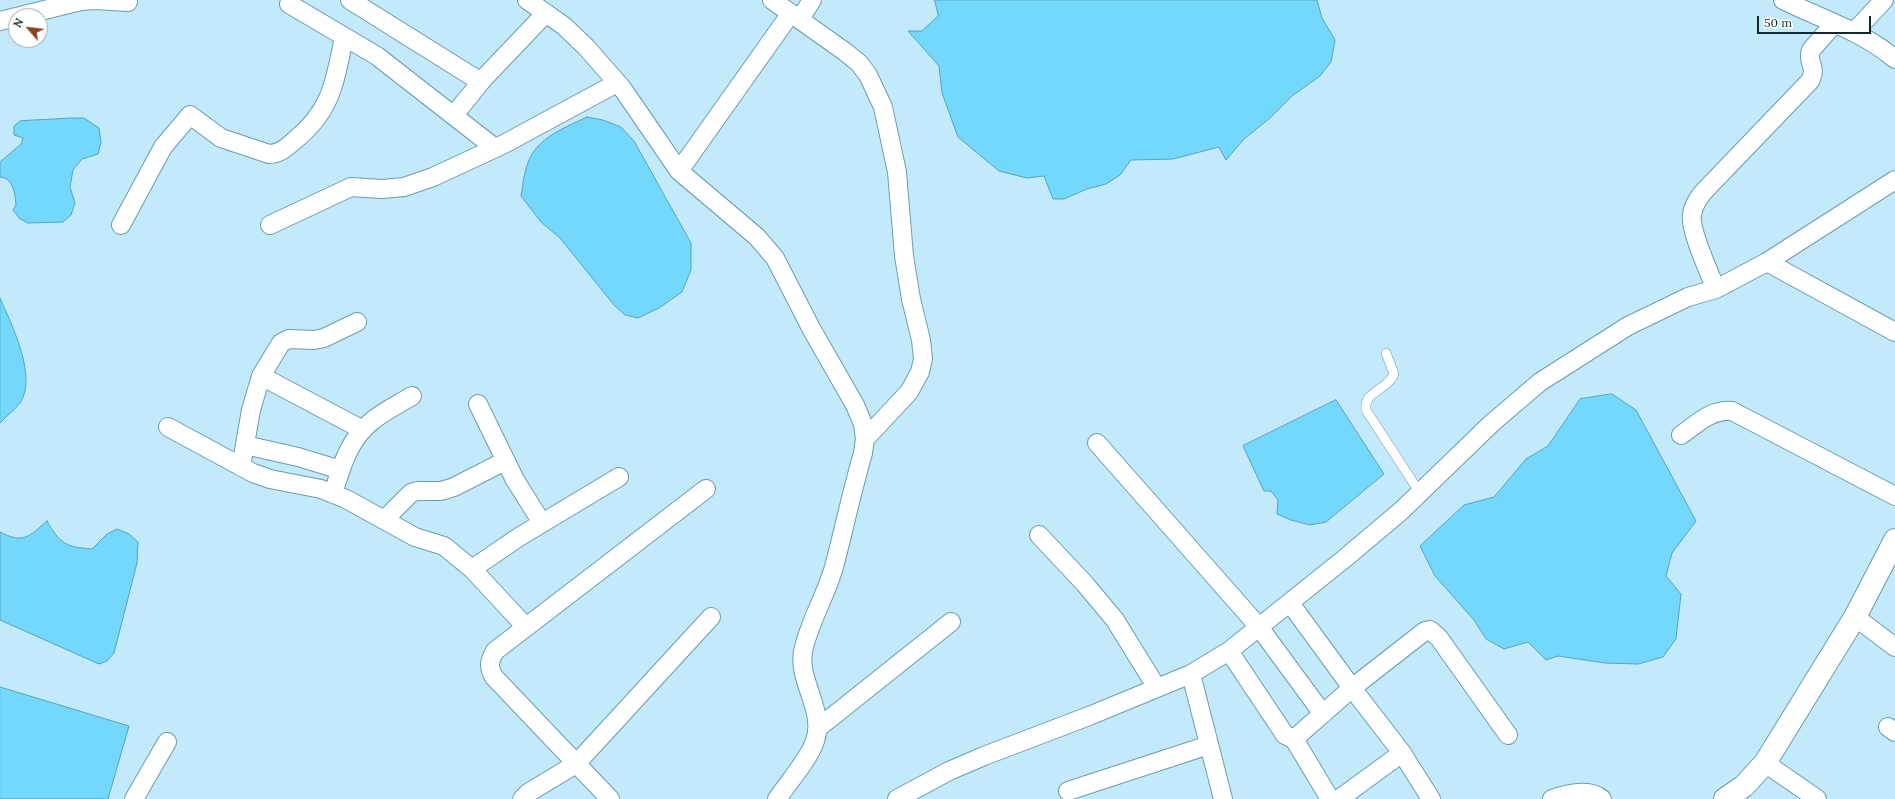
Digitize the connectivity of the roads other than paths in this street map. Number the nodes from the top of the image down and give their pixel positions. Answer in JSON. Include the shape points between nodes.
{"nodes":[{"id":1,"x":95,"y":0,"type":"edge"},
{"id":2,"x":350,"y":0,"type":"edge"},
{"id":3,"x":526,"y":0,"type":"edge"},
{"id":4,"x":772,"y":0,"type":"edge"},
{"id":5,"x":812,"y":0,"type":"edge"},
{"id":6,"x":1783,"y":0,"type":"edge"},
{"id":7,"x":1884,"y":0,"type":"edge"},
{"id":8,"x":128,"y":2,"type":"dead end"},
{"id":9,"x":289,"y":4,"type":"dead end"},
{"id":10,"x":48,"y":9,"type":"edge"},
{"id":11,"x":546,"y":13,"type":"junction"},
{"id":12,"x":795,"y":16,"type":"junction"},
{"id":13,"x":1834,"y":24,"type":"junction"},
{"id":14,"x":1854,"y":32,"type":"junction"},
{"id":15,"x":344,"y":37,"type":"junction"},
{"id":16,"x":1895,"y":59,"type":"edge"},
{"id":17,"x":481,"y":82,"type":"junction"},
{"id":18,"x":617,"y":83,"type":"junction"},
{"id":19,"x":454,"y":116,"type":"junction"},
{"id":20,"x":495,"y":148,"type":"junction"},
{"id":21,"x":679,"y":171,"type":"junction"},
{"id":22,"x":1895,"y":180,"type":"edge"},
{"id":23,"x":120,"y":224,"type":"dead end"},
{"id":24,"x":270,"y":225,"type":"dead end"},
{"id":25,"x":1767,"y":262,"type":"junction"},
{"id":26,"x":1716,"y":289,"type":"junction"},
{"id":27,"x":357,"y":322,"type":"dead end"},
{"id":28,"x":1895,"y":332,"type":"edge"},
{"id":29,"x":1386,"y":353,"type":"dead end"},
{"id":30,"x":262,"y":376,"type":"junction"},
{"id":31,"x":412,"y":396,"type":"dead end"},
{"id":32,"x":478,"y":404,"type":"dead end"},
{"id":33,"x":168,"y":427,"type":"dead end"},
{"id":34,"x":363,"y":430,"type":"junction"},
{"id":35,"x":1681,"y":435,"type":"dead end"},
{"id":36,"x":865,"y":439,"type":"junction"},
{"id":37,"x":1096,"y":443,"type":"dead end"},
{"id":38,"x":245,"y":445,"type":"junction"},
{"id":39,"x":505,"y":461,"type":"junction"},
{"id":40,"x":241,"y":467,"type":"junction"},
{"id":41,"x":340,"y":470,"type":"junction"},
{"id":42,"x":619,"y":477,"type":"dead end"},
{"id":43,"x":706,"y":489,"type":"dead end"},
{"id":44,"x":1420,"y":493,"type":"junction"},
{"id":45,"x":333,"y":494,"type":"junction"},
{"id":46,"x":1895,"y":496,"type":"edge"},
{"id":47,"x":384,"y":519,"type":"junction"},
{"id":48,"x":542,"y":523,"type":"junction"},
{"id":49,"x":1039,"y":535,"type":"dead end"},
{"id":50,"x":1895,"y":540,"type":"edge"},
{"id":51,"x":472,"y":569,"type":"junction"},
{"id":52,"x":1290,"y":602,"type":"junction"},
{"id":53,"x":711,"y":617,"type":"dead end"},
{"id":54,"x":1855,"y":617,"type":"junction"},
{"id":55,"x":951,"y":622,"type":"dead end"},
{"id":56,"x":526,"y":627,"type":"junction"},
{"id":57,"x":1259,"y":627,"type":"junction"},
{"id":58,"x":1895,"y":647,"type":"edge"},
{"id":59,"x":1228,"y":651,"type":"junction"},
{"id":60,"x":1191,"y":674,"type":"junction"},
{"id":61,"x":1157,"y":688,"type":"junction"},
{"id":62,"x":1352,"y":688,"type":"junction"},
{"id":63,"x":1323,"y":714,"type":"junction"},
{"id":64,"x":818,"y":728,"type":"junction"},
{"id":65,"x":1508,"y":735,"type":"dead end"},
{"id":66,"x":1294,"y":739,"type":"junction"},
{"id":67,"x":167,"y":742,"type":"dead end"},
{"id":68,"x":1209,"y":745,"type":"junction"},
{"id":69,"x":1402,"y":753,"type":"junction"},
{"id":70,"x":1765,"y":763,"type":"junction"},
{"id":71,"x":576,"y":764,"type":"junction"},
{"id":72,"x":1068,"y":792,"type":"dead end"},
{"id":73,"x":134,"y":799,"type":"edge"},
{"id":74,"x":522,"y":799,"type":"edge"},
{"id":75,"x":610,"y":799,"type":"edge"},
{"id":76,"x":777,"y":799,"type":"edge"},
{"id":77,"x":897,"y":799,"type":"edge"},
{"id":78,"x":1223,"y":799,"type":"edge"},
{"id":79,"x":1330,"y":799,"type":"edge"},
{"id":80,"x":1339,"y":799,"type":"edge"},
{"id":81,"x":1431,"y":799,"type":"edge"},
{"id":82,"x":1552,"y":799,"type":"edge"},
{"id":83,"x":1602,"y":799,"type":"edge"},
{"id":84,"x":1725,"y":799,"type":"edge"},
{"id":85,"x":1817,"y":799,"type":"edge"}],
"edges":[{"from":1,"to":8,"type":"street"},
{"from":1,"to":10,"type":"street"},
{"from":2,"to":17,"type":"street"},
{"from":3,"to":11,"type":"street"},
{"from":4,"to":12,"type":"street"},
{"from":5,"to":12,"type":"street"},
{"from":6,"to":13,"type":"street"},
{"from":7,"to":14,"type":"street"},
{"from":9,"to":15,"type":"street"},
{"from":11,"to":17,"type":"street"},
{"from":11,"to":18,"type":"street","via":[[573,34]]},
{"from":12,"to":21,"type":"street"},
{"from":12,"to":36,"type":"street","via":[[859,63],[868,75],[884,108],[897,172],[904,256],[911,299],[922,340],[923,359],[920,372],[909,392]]},
{"from":13,"to":14,"type":"street"},
{"from":13,"to":26,"type":"street","via":[[1809,54],[1814,70],[1810,81],[1697,200],[1692,214],[1692,226]]},
{"from":14,"to":16,"type":"street","via":[[1878,45]]},
{"from":15,"to":19,"type":"street","via":[[382,60]]},
{"from":15,"to":23,"type":"street","via":[[337,73],[327,102],[307,131],[277,154],[269,154],[221,138],[190,115],[163,147]]},
{"from":17,"to":19,"type":"street"},
{"from":18,"to":20,"type":"street"},
{"from":18,"to":21,"type":"street"},
{"from":19,"to":20,"type":"street"},
{"from":20,"to":24,"type":"street","via":[[433,177],[404,187],[351,187]]},
{"from":21,"to":36,"type":"street","via":[[757,237],[775,258],[855,405],[863,424]]},
{"from":22,"to":25,"type":"street"},
{"from":25,"to":26,"type":"street"},
{"from":25,"to":28,"type":"street"},
{"from":26,"to":44,"type":"street","via":[[1688,297],[1628,326],[1540,382],[1492,423]]},
{"from":27,"to":30,"type":"street","via":[[324,338],[284,340]]},
{"from":29,"to":44,"type":"lane","via":[[1394,374],[1388,384],[1367,399],[1366,410]]},
{"from":30,"to":34,"type":"street"},
{"from":30,"to":38,"type":"street","via":[[251,410]]},
{"from":31,"to":34,"type":"street","via":[[372,421]]},
{"from":32,"to":39,"type":"street"},
{"from":33,"to":40,"type":"street"},
{"from":34,"to":41,"type":"street","via":[[352,443]]},
{"from":35,"to":46,"type":"street","via":[[1720,410],[1732,411]]},
{"from":36,"to":64,"type":"street","via":[[834,567],[803,648],[802,665]]},
{"from":37,"to":57,"type":"street"},
{"from":38,"to":40,"type":"street"},
{"from":38,"to":41,"type":"street"},
{"from":39,"to":47,"type":"street","via":[[454,487],[441,491],[411,493]]},
{"from":39,"to":48,"type":"street"},
{"from":40,"to":45,"type":"street","via":[[270,479],[321,489]]},
{"from":41,"to":45,"type":"street"},
{"from":42,"to":48,"type":"street"},
{"from":43,"to":56,"type":"street"},
{"from":44,"to":52,"type":"street","via":[[1344,560]]},
{"from":45,"to":47,"type":"street","via":[[346,498]]},
{"from":47,"to":51,"type":"street","via":[[415,537],[444,546]]},
{"from":48,"to":51,"type":"street"},
{"from":49,"to":61,"type":"street","via":[[1115,620]]},
{"from":50,"to":54,"type":"street"},
{"from":51,"to":56,"type":"street"},
{"from":52,"to":57,"type":"street"},
{"from":52,"to":62,"type":"street"},
{"from":53,"to":71,"type":"street"},
{"from":54,"to":58,"type":"street"},
{"from":54,"to":70,"type":"street"},
{"from":55,"to":64,"type":"street"},
{"from":56,"to":71,"type":"street","via":[[495,651],[489,669],[494,678]]},
{"from":57,"to":59,"type":"street"},
{"from":57,"to":63,"type":"street"},
{"from":59,"to":60,"type":"street"},
{"from":59,"to":66,"type":"street","via":[[1285,735]]},
{"from":60,"to":61,"type":"street"},
{"from":60,"to":68,"type":"street"},
{"from":61,"to":77,"type":"street","via":[[963,765]]},
{"from":62,"to":63,"type":"street"},
{"from":62,"to":65,"type":"street","via":[[1425,631],[1430,630],[1440,638]]},
{"from":62,"to":69,"type":"street"},
{"from":63,"to":66,"type":"street"},
{"from":64,"to":76,"type":"street","via":[[810,751]]},
{"from":66,"to":79,"type":"street"},
{"from":67,"to":73,"type":"street"},
{"from":68,"to":72,"type":"street"},
{"from":68,"to":78,"type":"street"},
{"from":69,"to":80,"type":"street"},
{"from":69,"to":81,"type":"street"},
{"from":70,"to":84,"type":"street","via":[[1744,786]]},
{"from":70,"to":85,"type":"street"},
{"from":71,"to":74,"type":"street"},
{"from":71,"to":75,"type":"street"},
{"from":82,"to":83,"type":"street","via":[[1568,794],[1585,793]]}]}
